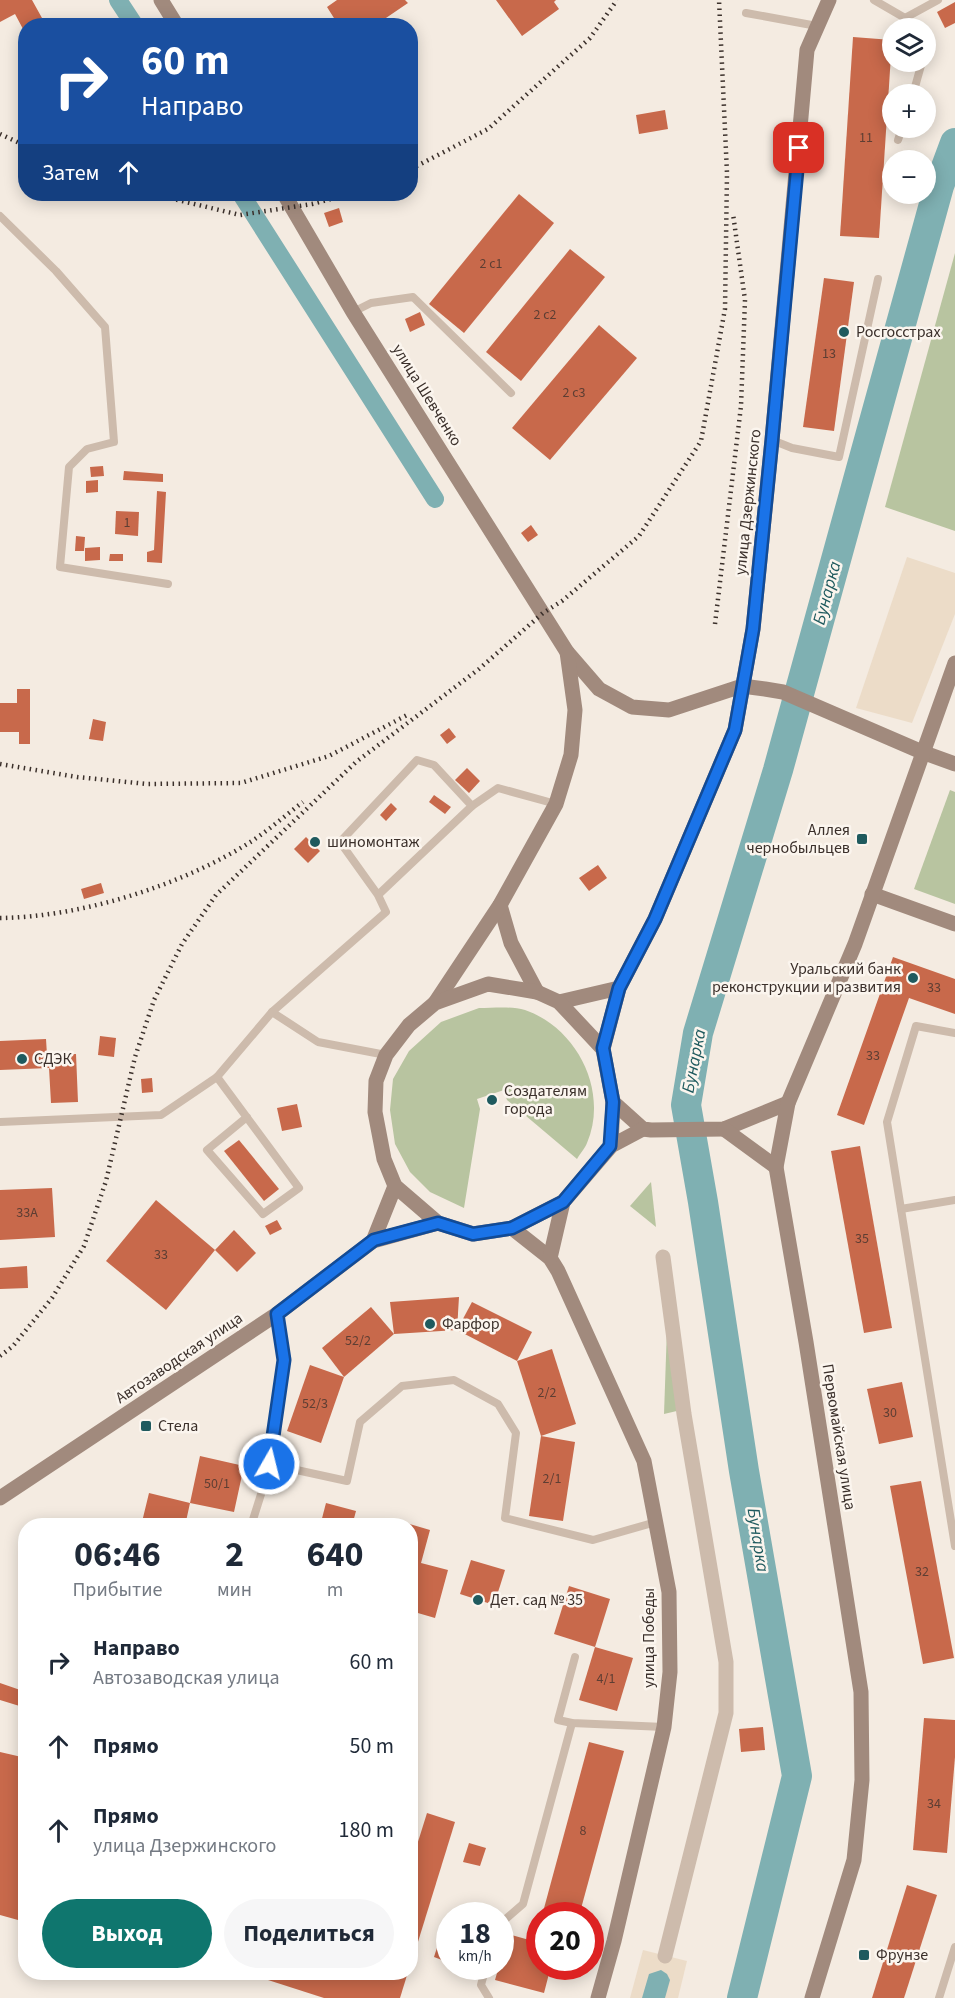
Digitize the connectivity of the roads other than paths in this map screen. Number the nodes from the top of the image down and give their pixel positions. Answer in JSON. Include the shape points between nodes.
{"nodes":[{"id":1,"x":161,"y":0,"type":"edge"},
{"id":2,"x":829,"y":0,"type":"edge"},
{"id":3,"x":873,"y":0,"type":"edge"},
{"id":4,"x":938,"y":0,"type":"edge"},
{"id":5,"x":746,"y":13,"type":"dead end"},
{"id":6,"x":172,"y":18,"type":"edge"},
{"id":7,"x":905,"y":18,"type":"joint"},
{"id":8,"x":817,"y":26,"type":"junction"},
{"id":9,"x":288,"y":201,"type":"edge"},
{"id":10,"x":0,"y":216,"type":"edge"},
{"id":11,"x":878,"y":279,"type":"dead end"},
{"id":12,"x":353,"y":312,"type":"junction"},
{"id":13,"x":511,"y":393,"type":"dead end"},
{"id":14,"x":772,"y":440,"type":"junction"},
{"id":15,"x":168,"y":584,"type":"dead end"},
{"id":16,"x":567,"y":652,"type":"junction"},
{"id":17,"x":955,"y":663,"type":"edge"},
{"id":18,"x":742,"y":686,"type":"junction"},
{"id":19,"x":922,"y":752,"type":"junction"},
{"id":20,"x":955,"y":764,"type":"edge"},
{"id":21,"x":555,"y":804,"type":"junction"},
{"id":22,"x":472,"y":806,"type":"junction"},
{"id":23,"x":872,"y":894,"type":"junction"},
{"id":24,"x":378,"y":895,"type":"junction"},
{"id":25,"x":500,"y":905,"type":"junction"},
{"id":26,"x":955,"y":924,"type":"edge"},
{"id":27,"x":619,"y":988,"type":"junction"},
{"id":28,"x":537,"y":992,"type":"junction"},
{"id":29,"x":559,"y":1002,"type":"junction"},
{"id":30,"x":435,"y":1003,"type":"junction"},
{"id":31,"x":272,"y":1012,"type":"junction"},
{"id":32,"x":955,"y":1034,"type":"edge"},
{"id":33,"x":603,"y":1048,"type":"junction"},
{"id":34,"x":386,"y":1055,"type":"junction"},
{"id":35,"x":217,"y":1077,"type":"junction"},
{"id":36,"x":613,"y":1102,"type":"junction"},
{"id":37,"x":788,"y":1103,"type":"junction"},
{"id":38,"x":247,"y":1118,"type":"junction"},
{"id":39,"x":0,"y":1122,"type":"edge"},
{"id":40,"x":643,"y":1129,"type":"junction"},
{"id":41,"x":719,"y":1129,"type":"junction"},
{"id":42,"x":610,"y":1146,"type":"junction"},
{"id":43,"x":776,"y":1167,"type":"junction"},
{"id":44,"x":396,"y":1186,"type":"junction"},
{"id":45,"x":955,"y":1200,"type":"edge"},
{"id":46,"x":563,"y":1202,"type":"junction"},
{"id":47,"x":901,"y":1209,"type":"junction"},
{"id":48,"x":438,"y":1223,"type":"junction"},
{"id":49,"x":512,"y":1228,"type":"junction"},
{"id":50,"x":374,"y":1240,"type":"junction"},
{"id":51,"x":663,"y":1257,"type":"dead end"},
{"id":52,"x":550,"y":1258,"type":"junction"},
{"id":53,"x":277,"y":1314,"type":"junction"},
{"id":54,"x":269,"y":1464,"type":"junction"},
{"id":55,"x":0,"y":1498,"type":"edge"},
{"id":56,"x":253,"y":1518,"type":"edge"},
{"id":57,"x":656,"y":1522,"type":"junction"},
{"id":58,"x":955,"y":1546,"type":"edge"},
{"id":59,"x":575,"y":1657,"type":"dead end"},
{"id":60,"x":572,"y":1723,"type":"junction"},
{"id":61,"x":664,"y":1727,"type":"junction"},
{"id":62,"x":514,"y":1912,"type":"edge"},
{"id":63,"x":955,"y":1947,"type":"edge"},
{"id":64,"x":665,"y":1956,"type":"dead end"},
{"id":65,"x":482,"y":1980,"type":"edge"},
{"id":66,"x":489,"y":1998,"type":"edge"},
{"id":67,"x":598,"y":1998,"type":"edge"},
{"id":68,"x":812,"y":1998,"type":"edge"},
{"id":69,"x":939,"y":1998,"type":"edge"}],
"edges":[{"from":1,"to":6,"type":"main road"},
{"from":2,"to":8,"type":"main road","name":"улица Дзержинского"},
{"from":3,"to":7,"type":"lane"},
{"from":4,"to":7,"type":"lane"},
{"from":5,"to":8,"type":"lane"},
{"from":8,"to":14,"type":"main road","name":"улица Дзержинского","via":[[807,50]]},
{"from":9,"to":12,"type":"main road","name":"улица Шевченко"},
{"from":10,"to":15,"type":"lane","via":[[105,327],[114,442],[87,449],[69,467],[60,567]]},
{"from":11,"to":14,"type":"lane","via":[[839,457]]},
{"from":12,"to":13,"type":"lane","via":[[371,303],[413,297]]},
{"from":12,"to":16,"type":"main road","name":"улица Шевченко"},
{"from":14,"to":18,"type":"main road","name":"улица Дзержинского","via":[[753,629]]},
{"from":16,"to":18,"type":"main road","via":[[600,689],[632,707],[669,710]]},
{"from":16,"to":21,"type":"main road","via":[[575,710],[571,755]]},
{"from":17,"to":19,"type":"main road"},
{"from":18,"to":19,"type":"main road","via":[[783,692]]},
{"from":18,"to":27,"type":"main road","name":"улица Дзержинского","via":[[735,730],[655,919]]},
{"from":19,"to":20,"type":"main road"},
{"from":19,"to":23,"type":"main road","name":"Первомайская улица"},
{"from":21,"to":22,"type":"lane","via":[[498,788]]},
{"from":21,"to":25,"type":"main road"},
{"from":22,"to":24,"type":"lane"},
{"from":22,"to":24,"type":"lane","via":[[434,765],[417,760],[340,842]]},
{"from":23,"to":26,"type":"main road"},
{"from":23,"to":37,"type":"main road","name":"Первомайская улица"},
{"from":24,"to":31,"type":"lane","via":[[386,912]]},
{"from":25,"to":28,"type":"main road","via":[[511,943]]},
{"from":25,"to":30,"type":"main road"},
{"from":27,"to":29,"type":"main road"},
{"from":27,"to":33,"type":"main road","name":"улица Дзержинского"},
{"from":28,"to":29,"type":"main road"},
{"from":28,"to":30,"type":"main road","via":[[488,984]]},
{"from":29,"to":33,"type":"main road"},
{"from":30,"to":34,"type":"main road","via":[[409,1025]]},
{"from":31,"to":34,"type":"lane","via":[[318,1042]]},
{"from":31,"to":35,"type":"lane"},
{"from":32,"to":47,"type":"lane","via":[[916,1026],[887,1122]]},
{"from":33,"to":36,"type":"main road"},
{"from":34,"to":44,"type":"main road","via":[[376,1081],[375,1112],[384,1159]]},
{"from":35,"to":38,"type":"lane"},
{"from":35,"to":39,"type":"lane","via":[[161,1115]]},
{"from":36,"to":40,"type":"main road"},
{"from":36,"to":42,"type":"main road"},
{"from":37,"to":41,"type":"main road"},
{"from":37,"to":43,"type":"main road","name":"Первомайская улица"},
{"from":38,"to":38,"type":"lane","via":[[299,1188],[263,1214],[207,1150]]},
{"from":40,"to":41,"type":"main road"},
{"from":40,"to":42,"type":"main road"},
{"from":41,"to":43,"type":"main road"},
{"from":42,"to":46,"type":"main road"},
{"from":43,"to":68,"type":"main road","name":"Первомайская улица","via":[[861,1692],[862,1780],[854,1860]]},
{"from":44,"to":48,"type":"main road"},
{"from":44,"to":50,"type":"main road"},
{"from":45,"to":47,"type":"lane"},
{"from":46,"to":49,"type":"main road"},
{"from":46,"to":52,"type":"main road"},
{"from":47,"to":58,"type":"lane"},
{"from":48,"to":49,"type":"main road","via":[[473,1234]]},
{"from":48,"to":50,"type":"main road"},
{"from":49,"to":52,"type":"main road"},
{"from":50,"to":53,"type":"main road","name":"Автозаводская улица"},
{"from":51,"to":64,"type":"street","via":[[684,1414],[726,1662],[726,1713]]},
{"from":52,"to":57,"type":"main road","name":"улица Победы","via":[[644,1461]]},
{"from":53,"to":54,"type":"lane","via":[[284,1360]]},
{"from":53,"to":55,"type":"main road","name":"Автозаводская улица"},
{"from":54,"to":56,"type":"lane"},
{"from":54,"to":57,"type":"lane","via":[[347,1481],[360,1422],[402,1386],[454,1380],[498,1404],[516,1433],[505,1518],[593,1540]]},
{"from":57,"to":61,"type":"main road","name":"улица Победы","via":[[669,1592],[670,1672]]},
{"from":59,"to":60,"type":"lane","via":[[558,1720]]},
{"from":60,"to":61,"type":"lane"},
{"from":60,"to":62,"type":"lane","via":[[523,1904]]},
{"from":61,"to":67,"type":"main road","name":"улица Победы"},
{"from":63,"to":69,"type":"lane"},
{"from":65,"to":66,"type":"lane"}]}
